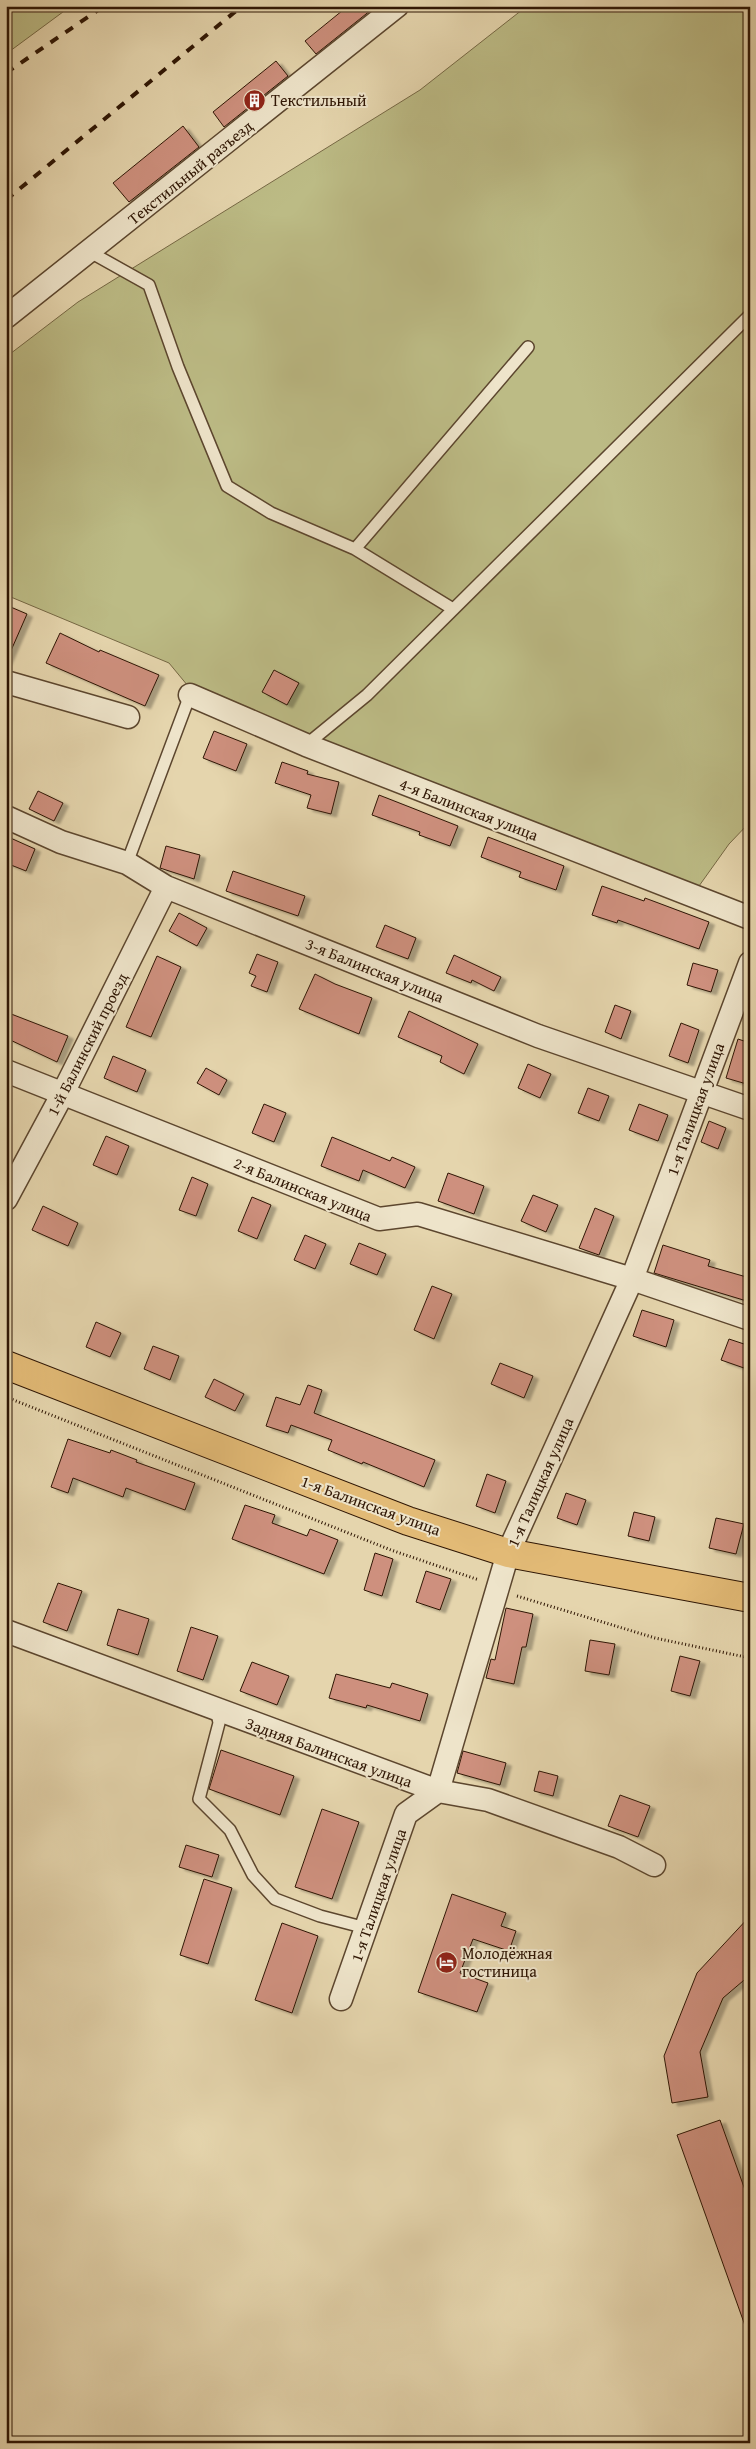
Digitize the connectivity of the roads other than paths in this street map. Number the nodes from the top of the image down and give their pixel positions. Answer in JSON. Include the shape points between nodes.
{"nodes":[{"id":1,"x":397,"y":6,"type":"edge"},
{"id":2,"x":90,"y":252,"type":"junction"},
{"id":3,"x":750,"y":315,"type":"edge"},
{"id":4,"x":6,"y":317,"type":"edge"},
{"id":5,"x":528,"y":346,"type":"dead end"},
{"id":6,"x":354,"y":550,"type":"junction"},
{"id":7,"x":453,"y":609,"type":"junction"},
{"id":8,"x":6,"y":682,"type":"edge"},
{"id":9,"x":190,"y":695,"type":"joint"},
{"id":10,"x":128,"y":718,"type":"dead end"},
{"id":11,"x":306,"y":745,"type":"junction"},
{"id":12,"x":6,"y":818,"type":"edge"},
{"id":13,"x":127,"y":864,"type":"junction"},
{"id":14,"x":166,"y":887,"type":"junction"},
{"id":15,"x":750,"y":918,"type":"edge"},
{"id":16,"x":750,"y":963,"type":"edge"},
{"id":17,"x":6,"y":1071,"type":"edge"},
{"id":18,"x":701,"y":1092,"type":"junction"},
{"id":19,"x":62,"y":1095,"type":"junction"},
{"id":20,"x":750,"y":1109,"type":"edge"},
{"id":21,"x":6,"y":1199,"type":"edge"},
{"id":22,"x":632,"y":1280,"type":"junction"},
{"id":23,"x":750,"y":1319,"type":"edge"},
{"id":24,"x":6,"y":1364,"type":"edge"},
{"id":25,"x":508,"y":1553,"type":"junction"},
{"id":26,"x":750,"y":1598,"type":"edge"},
{"id":27,"x":6,"y":1631,"type":"edge"},
{"id":28,"x":216,"y":1708,"type":"junction"},
{"id":29,"x":438,"y":1792,"type":"junction"},
{"id":30,"x":654,"y":1866,"type":"dead end"},
{"id":31,"x":366,"y":1928,"type":"junction"},
{"id":32,"x":341,"y":1999,"type":"dead end"}],
"edges":[{"from":1,"to":2,"type":"street","name":"Текстильный разъезд"},
{"from":2,"to":4,"type":"street","name":"Текстильный разъезд"},
{"from":2,"to":6,"type":"lane","via":[[149,285],[227,486],[271,513]]},
{"from":3,"to":7,"type":"lane"},
{"from":5,"to":6,"type":"lane"},
{"from":6,"to":7,"type":"lane"},
{"from":7,"to":11,"type":"lane","via":[[367,695]]},
{"from":8,"to":10,"type":"street"},
{"from":9,"to":11,"type":"street","name":"4-я Балинская улица"},
{"from":9,"to":13,"type":"lane"},
{"from":11,"to":15,"type":"street","name":"4-я Балинская улица"},
{"from":12,"to":13,"type":"street","name":"3-я Балинская улица","via":[[61,842]]},
{"from":13,"to":14,"type":"street","name":"3-я Балинская улица"},
{"from":14,"to":18,"type":"street","name":"3-я Балинская улица","via":[[538,1036]]},
{"from":14,"to":19,"type":"street","name":"1-й Балинский проезд"},
{"from":16,"to":18,"type":"street","name":"1-я Талицкая улица"},
{"from":17,"to":19,"type":"street","name":"2-я Балинская улица"},
{"from":18,"to":20,"type":"street","name":"3-я Балинская улица"},
{"from":18,"to":22,"type":"street","name":"1-я Талицкая улица"},
{"from":19,"to":21,"type":"street","name":"1-й Балинский проезд"},
{"from":19,"to":22,"type":"street","name":"2-я Балинская улица","via":[[378,1219],[418,1214]]},
{"from":22,"to":23,"type":"street","name":"2-я Балинская улица"},
{"from":22,"to":25,"type":"street","name":"1-я Талицкая улица"},
{"from":24,"to":25,"type":"main road","name":"1-я Балинская улица","via":[[408,1520]]},
{"from":25,"to":26,"type":"main road","name":"1-я Балинская улица"},
{"from":25,"to":29,"type":"street","name":"1-я Талицкая улица"},
{"from":27,"to":28,"type":"street","name":"Задняя Балинская улица"},
{"from":28,"to":29,"type":"street","name":"Задняя Балинская улица"},
{"from":28,"to":31,"type":"lane","via":[[219,1723],[199,1799],[230,1830],[253,1875],[275,1899],[320,1916]]},
{"from":29,"to":30,"type":"street","name":"Задняя Балинская улица","via":[[488,1800],[619,1847]]},
{"from":29,"to":31,"type":"street","name":"1-я Талицкая улица","via":[[406,1814]]},
{"from":31,"to":32,"type":"street","name":"1-я Талицкая улица"}]}
